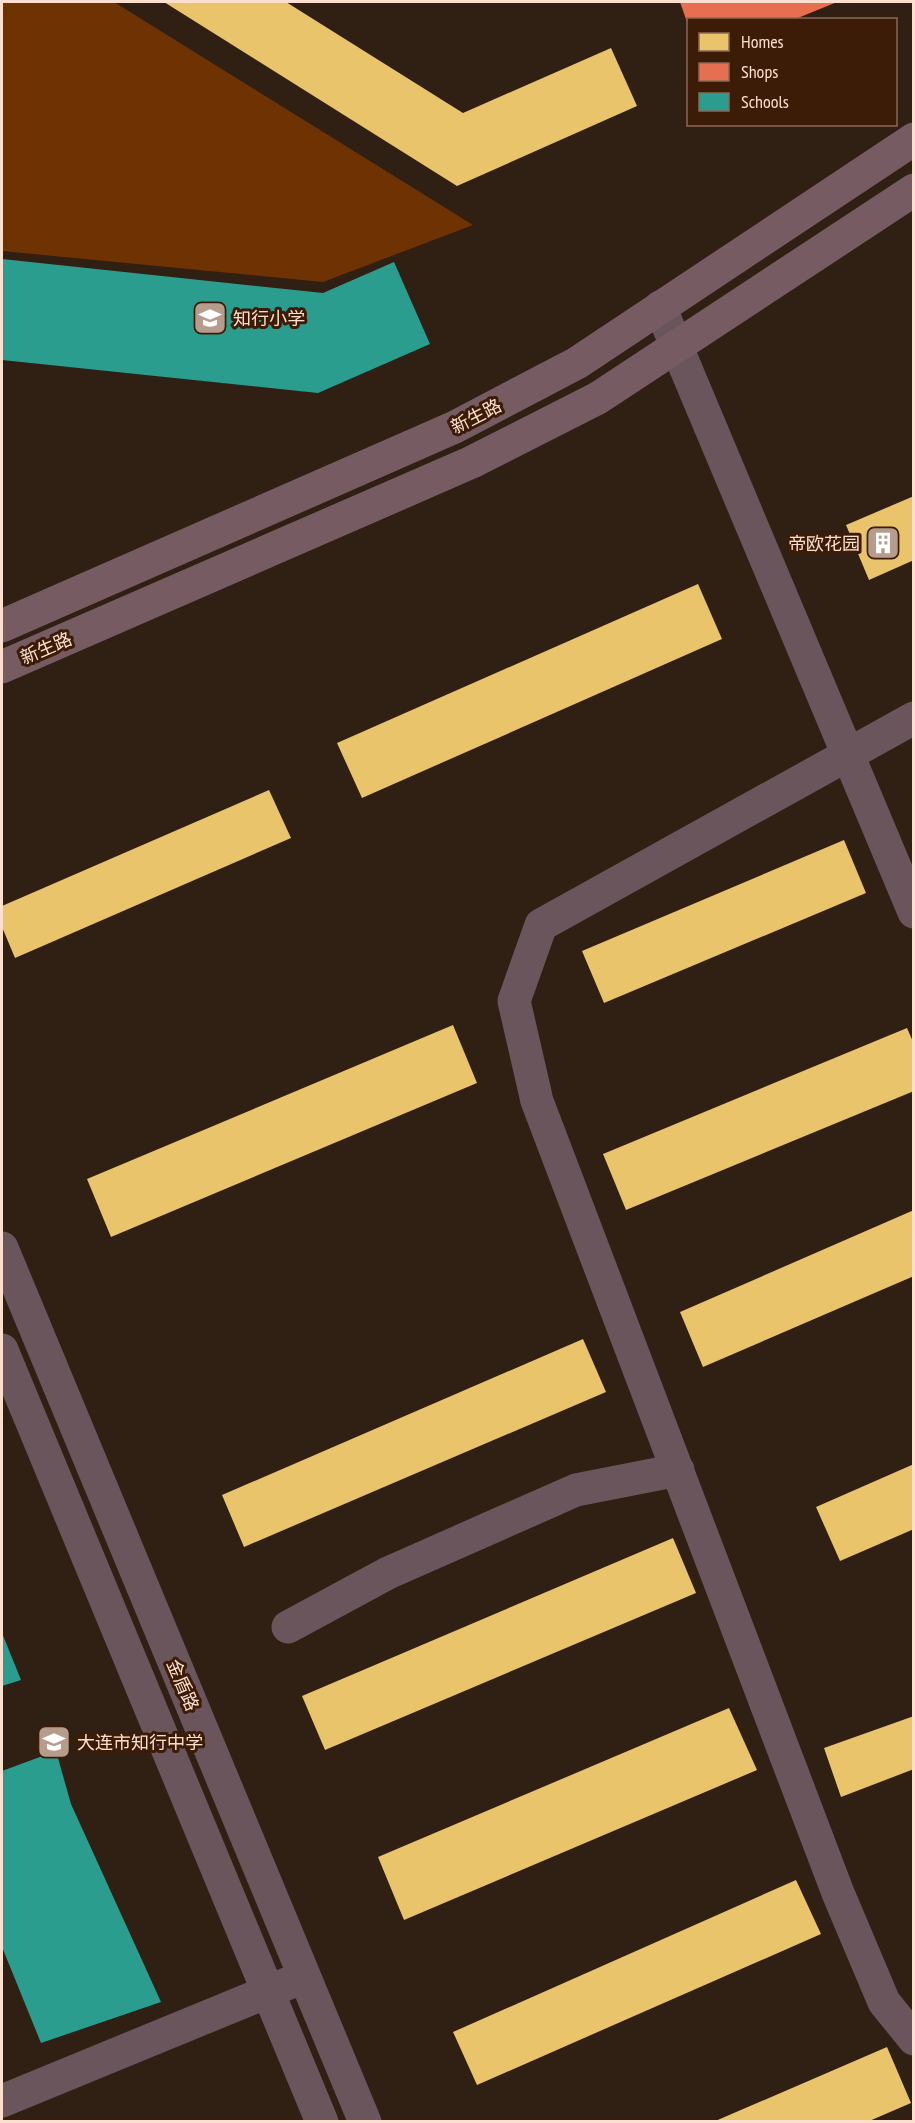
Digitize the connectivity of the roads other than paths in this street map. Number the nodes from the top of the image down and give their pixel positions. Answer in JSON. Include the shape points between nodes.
{"nodes":[{"id":1,"x":914,"y":139,"type":"edge"},
{"id":2,"x":914,"y":190,"type":"edge"},
{"id":3,"x":660,"y":307,"type":"junction"},
{"id":4,"x":677,"y":346,"type":"junction"},
{"id":5,"x":2,"y":626,"type":"edge"},
{"id":6,"x":2,"y":667,"type":"edge"},
{"id":7,"x":914,"y":718,"type":"edge"},
{"id":8,"x":848,"y":754,"type":"junction"},
{"id":9,"x":914,"y":912,"type":"edge"},
{"id":10,"x":2,"y":1248,"type":"edge"},
{"id":11,"x":2,"y":1350,"type":"edge"},
{"id":12,"x":678,"y":1470,"type":"junction"},
{"id":13,"x":288,"y":1627,"type":"dead end"},
{"id":14,"x":305,"y":1977,"type":"junction"},
{"id":15,"x":268,"y":1991,"type":"junction"},
{"id":16,"x":914,"y":2039,"type":"edge"},
{"id":17,"x":2,"y":2101,"type":"edge"},
{"id":18,"x":322,"y":2121,"type":"edge"},
{"id":19,"x":365,"y":2121,"type":"edge"}],
"edges":[{"from":1,"to":3,"type":"main road","name":"新生路"},
{"from":2,"to":4,"type":"main road","name":"新生路"},
{"from":3,"to":4,"type":"street"},
{"from":3,"to":5,"type":"main road","name":"新生路","via":[[577,363],[455,427]]},
{"from":4,"to":6,"type":"main road","name":"新生路","via":[[598,398],[472,462]]},
{"from":4,"to":8,"type":"street"},
{"from":7,"to":8,"type":"street"},
{"from":8,"to":9,"type":"street"},
{"from":8,"to":12,"type":"street","via":[[541,925],[514,1001],[537,1101]]},
{"from":10,"to":14,"type":"street","name":"金盾路"},
{"from":11,"to":15,"type":"street"},
{"from":12,"to":13,"type":"street","via":[[576,1490],[388,1573]]},
{"from":12,"to":16,"type":"street","via":[[843,1904],[884,2002]]},
{"from":14,"to":15,"type":"street"},
{"from":14,"to":19,"type":"street","name":"金盾路"},
{"from":15,"to":17,"type":"street"},
{"from":15,"to":18,"type":"street"}]}
